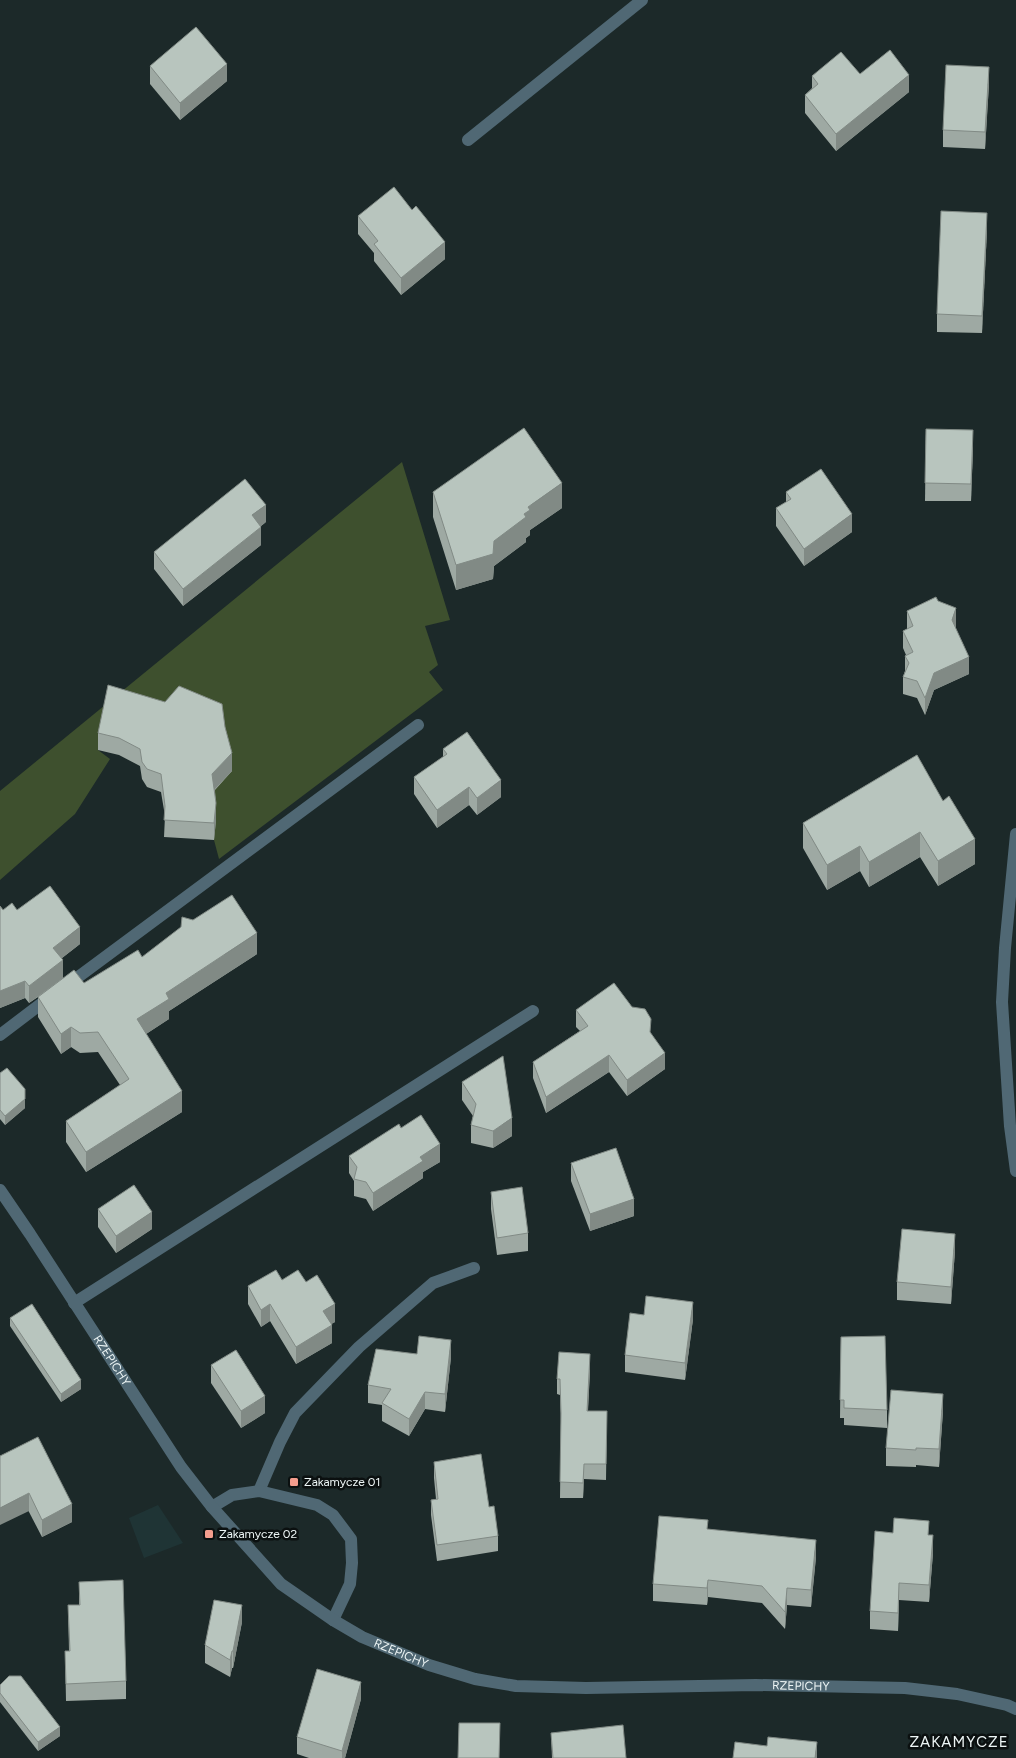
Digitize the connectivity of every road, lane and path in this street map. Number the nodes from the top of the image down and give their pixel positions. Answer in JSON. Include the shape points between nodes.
{"nodes":[{"id":1,"x":642,"y":0,"type":"edge"},
{"id":2,"x":468,"y":140,"type":"dead end"},
{"id":3,"x":418,"y":725,"type":"dead end"},
{"id":4,"x":1016,"y":834,"type":"edge"},
{"id":5,"x":533,"y":1011,"type":"dead end"},
{"id":6,"x":0,"y":1035,"type":"edge"},
{"id":7,"x":1016,"y":1171,"type":"edge"},
{"id":8,"x":0,"y":1190,"type":"edge"},
{"id":9,"x":474,"y":1268,"type":"dead end"},
{"id":10,"x":74,"y":1303,"type":"junction"},
{"id":11,"x":259,"y":1491,"type":"junction"},
{"id":12,"x":212,"y":1507,"type":"junction"},
{"id":13,"x":333,"y":1620,"type":"junction"},
{"id":14,"x":1016,"y":1709,"type":"edge"}],
"edges":[{"from":1,"to":2,"type":"street"},
{"from":3,"to":6,"type":"street"},
{"from":4,"to":7,"type":"street","via":[[1002,1002]]},
{"from":5,"to":10,"type":"street"},
{"from":8,"to":10,"type":"street","name":"RZEPICHY"},
{"from":9,"to":11,"type":"street","via":[[433,1283],[359,1347],[295,1413]]},
{"from":10,"to":12,"type":"street","name":"RZEPICHY","via":[[181,1467]]},
{"from":11,"to":12,"type":"street","via":[[232,1494]]},
{"from":11,"to":13,"type":"street","via":[[317,1505],[333,1515],[351,1539],[350,1584]]},
{"from":12,"to":13,"type":"street","name":"RZEPICHY","via":[[281,1584]]},
{"from":13,"to":14,"type":"street","name":"RZEPICHY","via":[[362,1637],[429,1665],[475,1680],[516,1686],[905,1688],[957,1694]]}]}
